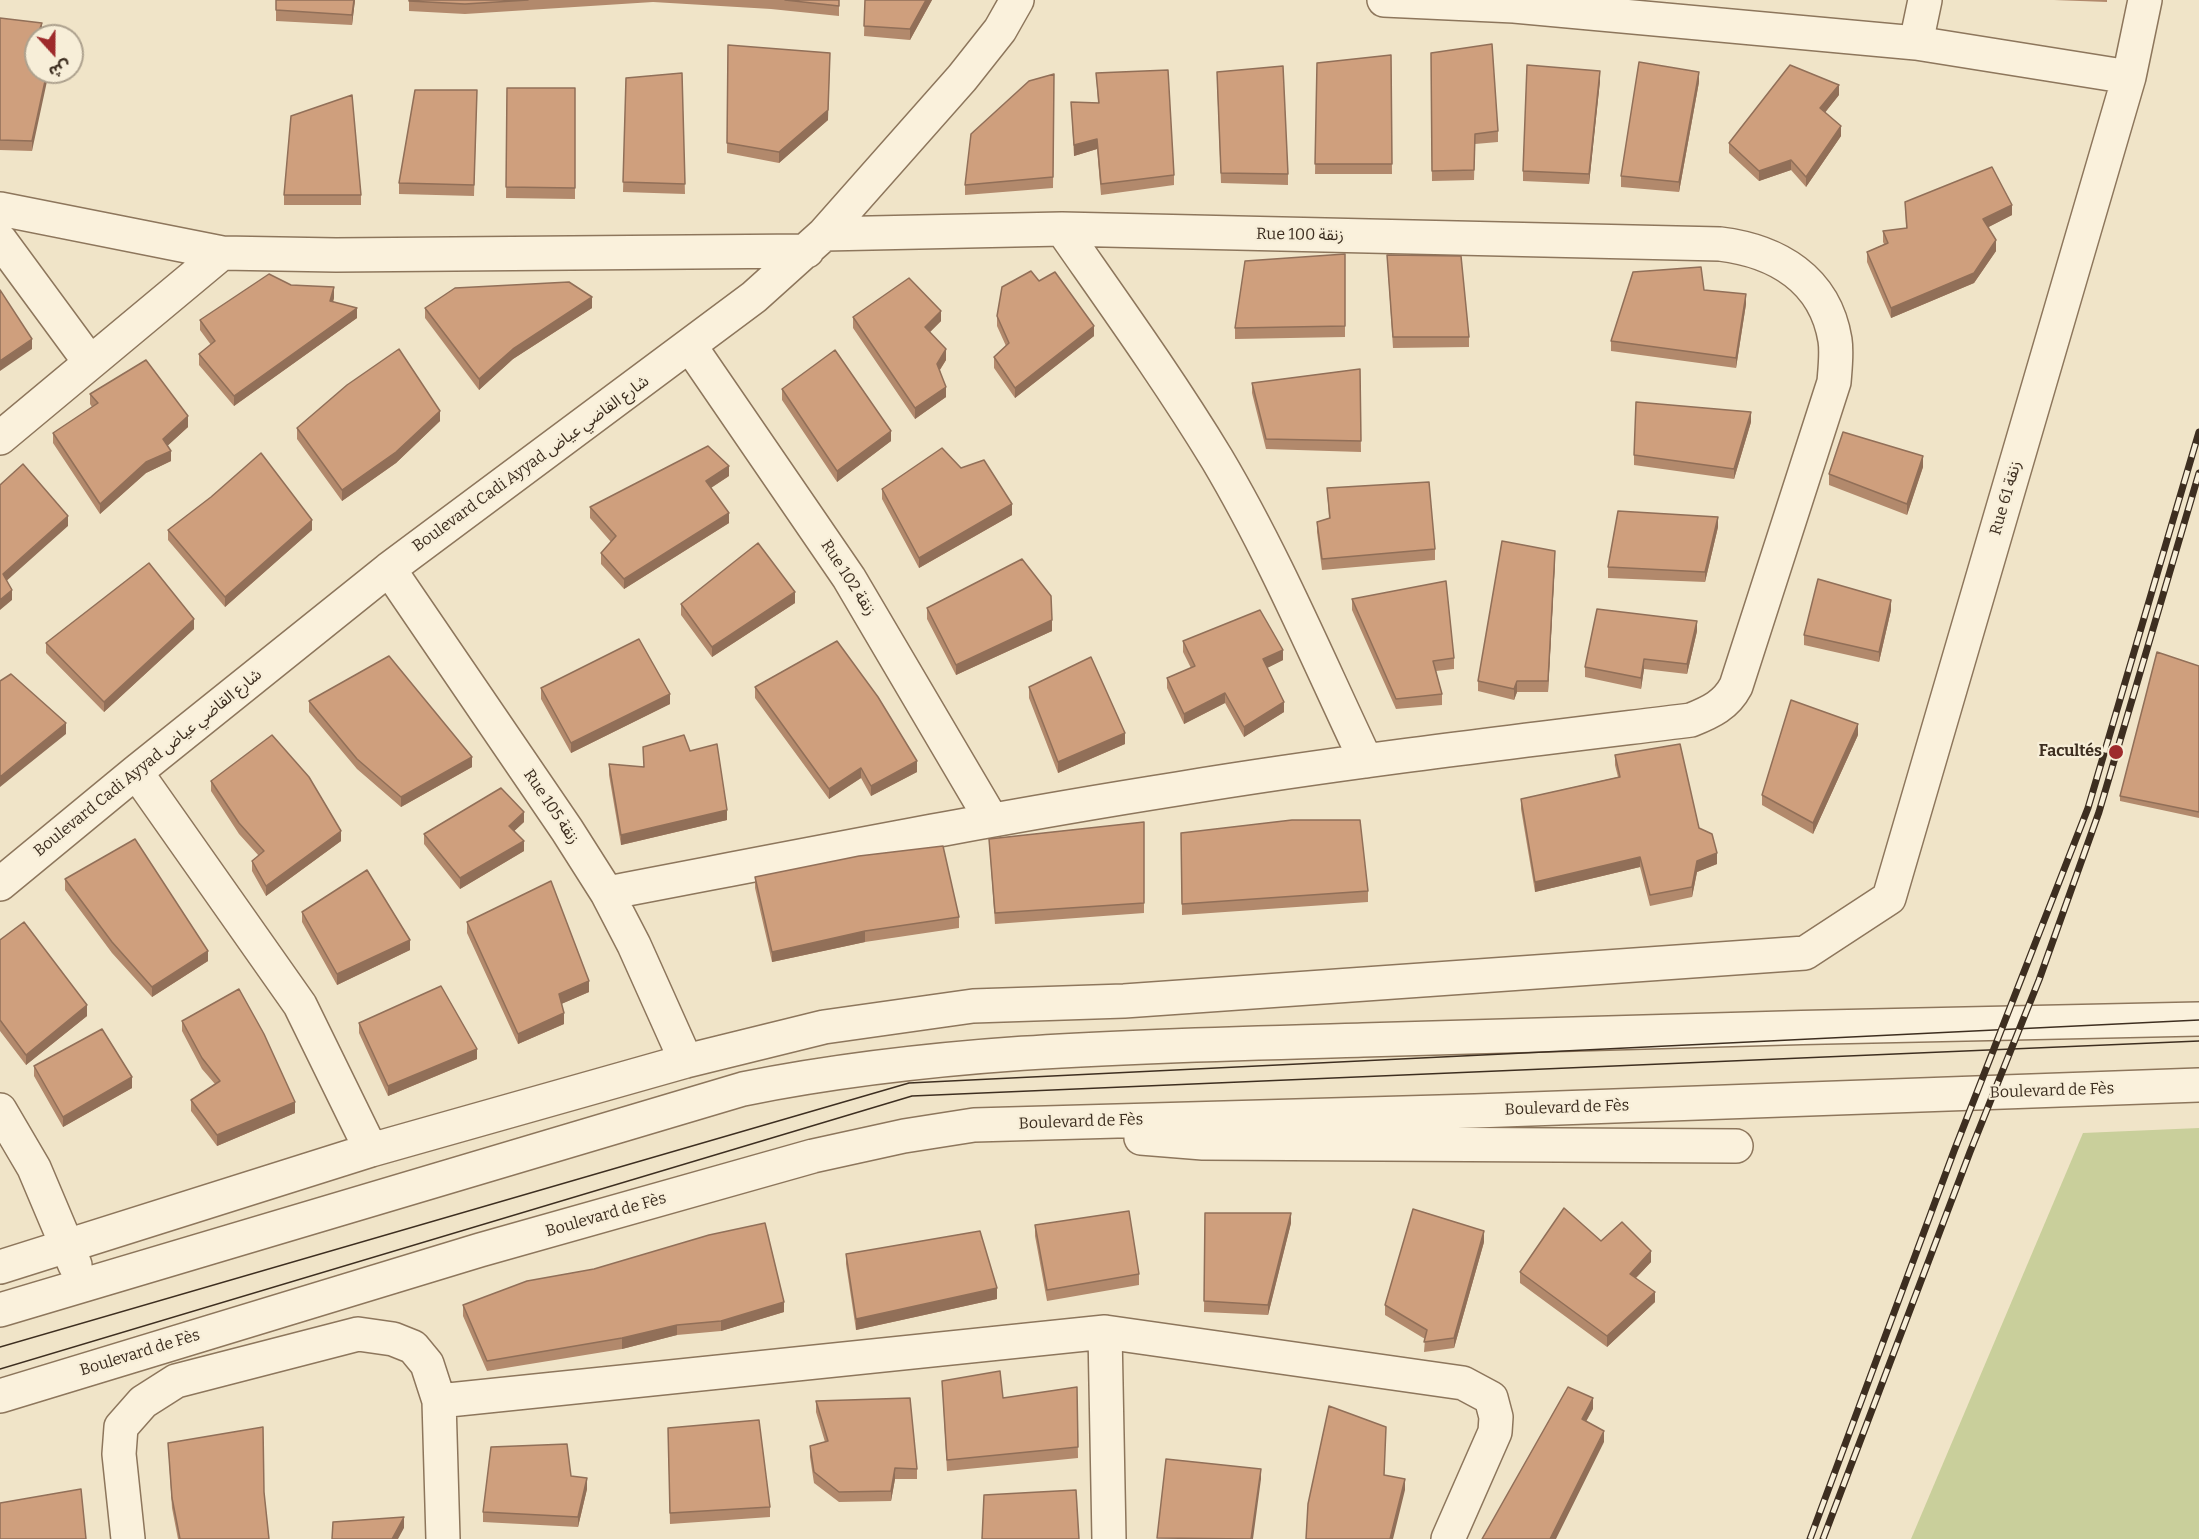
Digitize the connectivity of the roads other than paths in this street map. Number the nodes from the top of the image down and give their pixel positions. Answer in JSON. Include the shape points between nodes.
{"nodes":[{"id":1,"x":1017,"y":0,"type":"edge"},
{"id":2,"x":1384,"y":0,"type":"edge"},
{"id":3,"x":1924,"y":0,"type":"edge"},
{"id":4,"x":2145,"y":0,"type":"edge"},
{"id":5,"x":1515,"y":3,"type":"edge"},
{"id":6,"x":1916,"y":43,"type":"junction"},
{"id":7,"x":2130,"y":77,"type":"junction"},
{"id":8,"x":0,"y":209,"type":"edge"},
{"id":9,"x":1062,"y":229,"type":"junction"},
{"id":10,"x":0,"y":240,"type":"edge"},
{"id":11,"x":816,"y":243,"type":"junction"},
{"id":12,"x":222,"y":253,"type":"junction"},
{"id":13,"x":690,"y":346,"type":"junction"},
{"id":14,"x":89,"y":361,"type":"junction"},
{"id":15,"x":0,"y":438,"type":"edge"},
{"id":16,"x":389,"y":569,"type":"junction"},
{"id":17,"x":1365,"y":761,"type":"junction"},
{"id":18,"x":136,"y":772,"type":"junction"},
{"id":19,"x":990,"y":819,"type":"junction"},
{"id":20,"x":0,"y":884,"type":"edge"},
{"id":21,"x":607,"y":893,"type":"junction"},
{"id":22,"x":2199,"y":1018,"type":"edge"},
{"id":23,"x":686,"y":1061,"type":"junction"},
{"id":24,"x":2199,"y":1085,"type":"edge"},
{"id":25,"x":0,"y":1110,"type":"edge"},
{"id":26,"x":974,"y":1125,"type":"junction"},
{"id":27,"x":1736,"y":1146,"type":"dead end"},
{"id":28,"x":371,"y":1150,"type":"junction"},
{"id":29,"x":68,"y":1245,"type":"junction"},
{"id":30,"x":0,"y":1267,"type":"edge"},
{"id":31,"x":81,"y":1284,"type":"junction"},
{"id":32,"x":0,"y":1310,"type":"edge"},
{"id":33,"x":1105,"y":1332,"type":"junction"},
{"id":34,"x":0,"y":1396,"type":"edge"},
{"id":35,"x":439,"y":1401,"type":"junction"},
{"id":36,"x":128,"y":1539,"type":"edge"},
{"id":37,"x":443,"y":1539,"type":"edge"},
{"id":38,"x":1110,"y":1539,"type":"edge"},
{"id":39,"x":1448,"y":1539,"type":"edge"}],
"edges":[{"from":1,"to":11,"type":"street","name":"Boulevard Cadi Ayyad شارع القاضي عياض","via":[[1000,30],[962,78]]},
{"from":2,"to":5,"type":"street"},
{"from":3,"to":6,"type":"street"},
{"from":4,"to":7,"type":"street","name":"Rue 61 زنقة"},
{"from":5,"to":6,"type":"street"},
{"from":6,"to":7,"type":"street"},
{"from":7,"to":23,"type":"street","name":"Rue 61 زنقة","via":[[1889,898],[1805,953],[1124,1001],[973,1006],[824,1027]]},
{"from":8,"to":12,"type":"street","name":"Rue 100 زنقة"},
{"from":9,"to":11,"type":"street","name":"Rue 100 زنقة"},
{"from":9,"to":17,"type":"street","via":[[1163,373],[1218,460],[1268,553]]},
{"from":9,"to":17,"type":"street","name":"Rue 100 زنقة","via":[[1720,244],[1750,248],[1802,275],[1824,306],[1835,340],[1834,382],[1730,697],[1720,707],[1691,720]]},
{"from":10,"to":14,"type":"street"},
{"from":11,"to":12,"type":"street","name":"Rue 100 زنقة","via":[[336,255]]},
{"from":11,"to":13,"type":"street","name":"Boulevard Cadi Ayyad شارع القاضي عياض"},
{"from":12,"to":14,"type":"street"},
{"from":13,"to":16,"type":"street","name":"Boulevard Cadi Ayyad شارع القاضي عياض"},
{"from":13,"to":19,"type":"street","name":"Rue 102 زنقة","via":[[849,578]]},
{"from":14,"to":15,"type":"street"},
{"from":16,"to":18,"type":"street","name":"Boulevard Cadi Ayyad شارع القاضي عياض"},
{"from":16,"to":21,"type":"street","name":"Rue 105 زنقة"},
{"from":17,"to":19,"type":"street","name":"Rue 100 زنقة"},
{"from":18,"to":20,"type":"street","name":"Boulevard Cadi Ayyad شارع القاضي عياض"},
{"from":18,"to":28,"type":"street","via":[[300,1005]]},
{"from":19,"to":21,"type":"street","name":"Rue 100 زنقة"},
{"from":21,"to":23,"type":"street","name":"Rue 105 زنقة"},
{"from":22,"to":31,"type":"street","via":[[1113,1048],[820,1074],[743,1089]]},
{"from":23,"to":28,"type":"street"},
{"from":24,"to":26,"type":"street","name":"Boulevard de Fès","via":[[1499,1111]]},
{"from":25,"to":29,"type":"street","via":[[34,1168]]},
{"from":26,"to":27,"type":"street","via":[[1203,1143]]},
{"from":26,"to":34,"type":"street","name":"Boulevard de Fès","via":[[813,1156],[480,1250]]},
{"from":28,"to":29,"type":"street"},
{"from":29,"to":30,"type":"street"},
{"from":29,"to":31,"type":"street"},
{"from":31,"to":32,"type":"street"},
{"from":33,"to":35,"type":"street"},
{"from":33,"to":38,"type":"street"},
{"from":33,"to":39,"type":"street","via":[[1463,1383],[1491,1398],[1495,1432]]},
{"from":35,"to":36,"type":"street","via":[[427,1364],[413,1347],[393,1339],[358,1334],[176,1381],[143,1402],[121,1427],[119,1454]]},
{"from":35,"to":37,"type":"street"}]}
